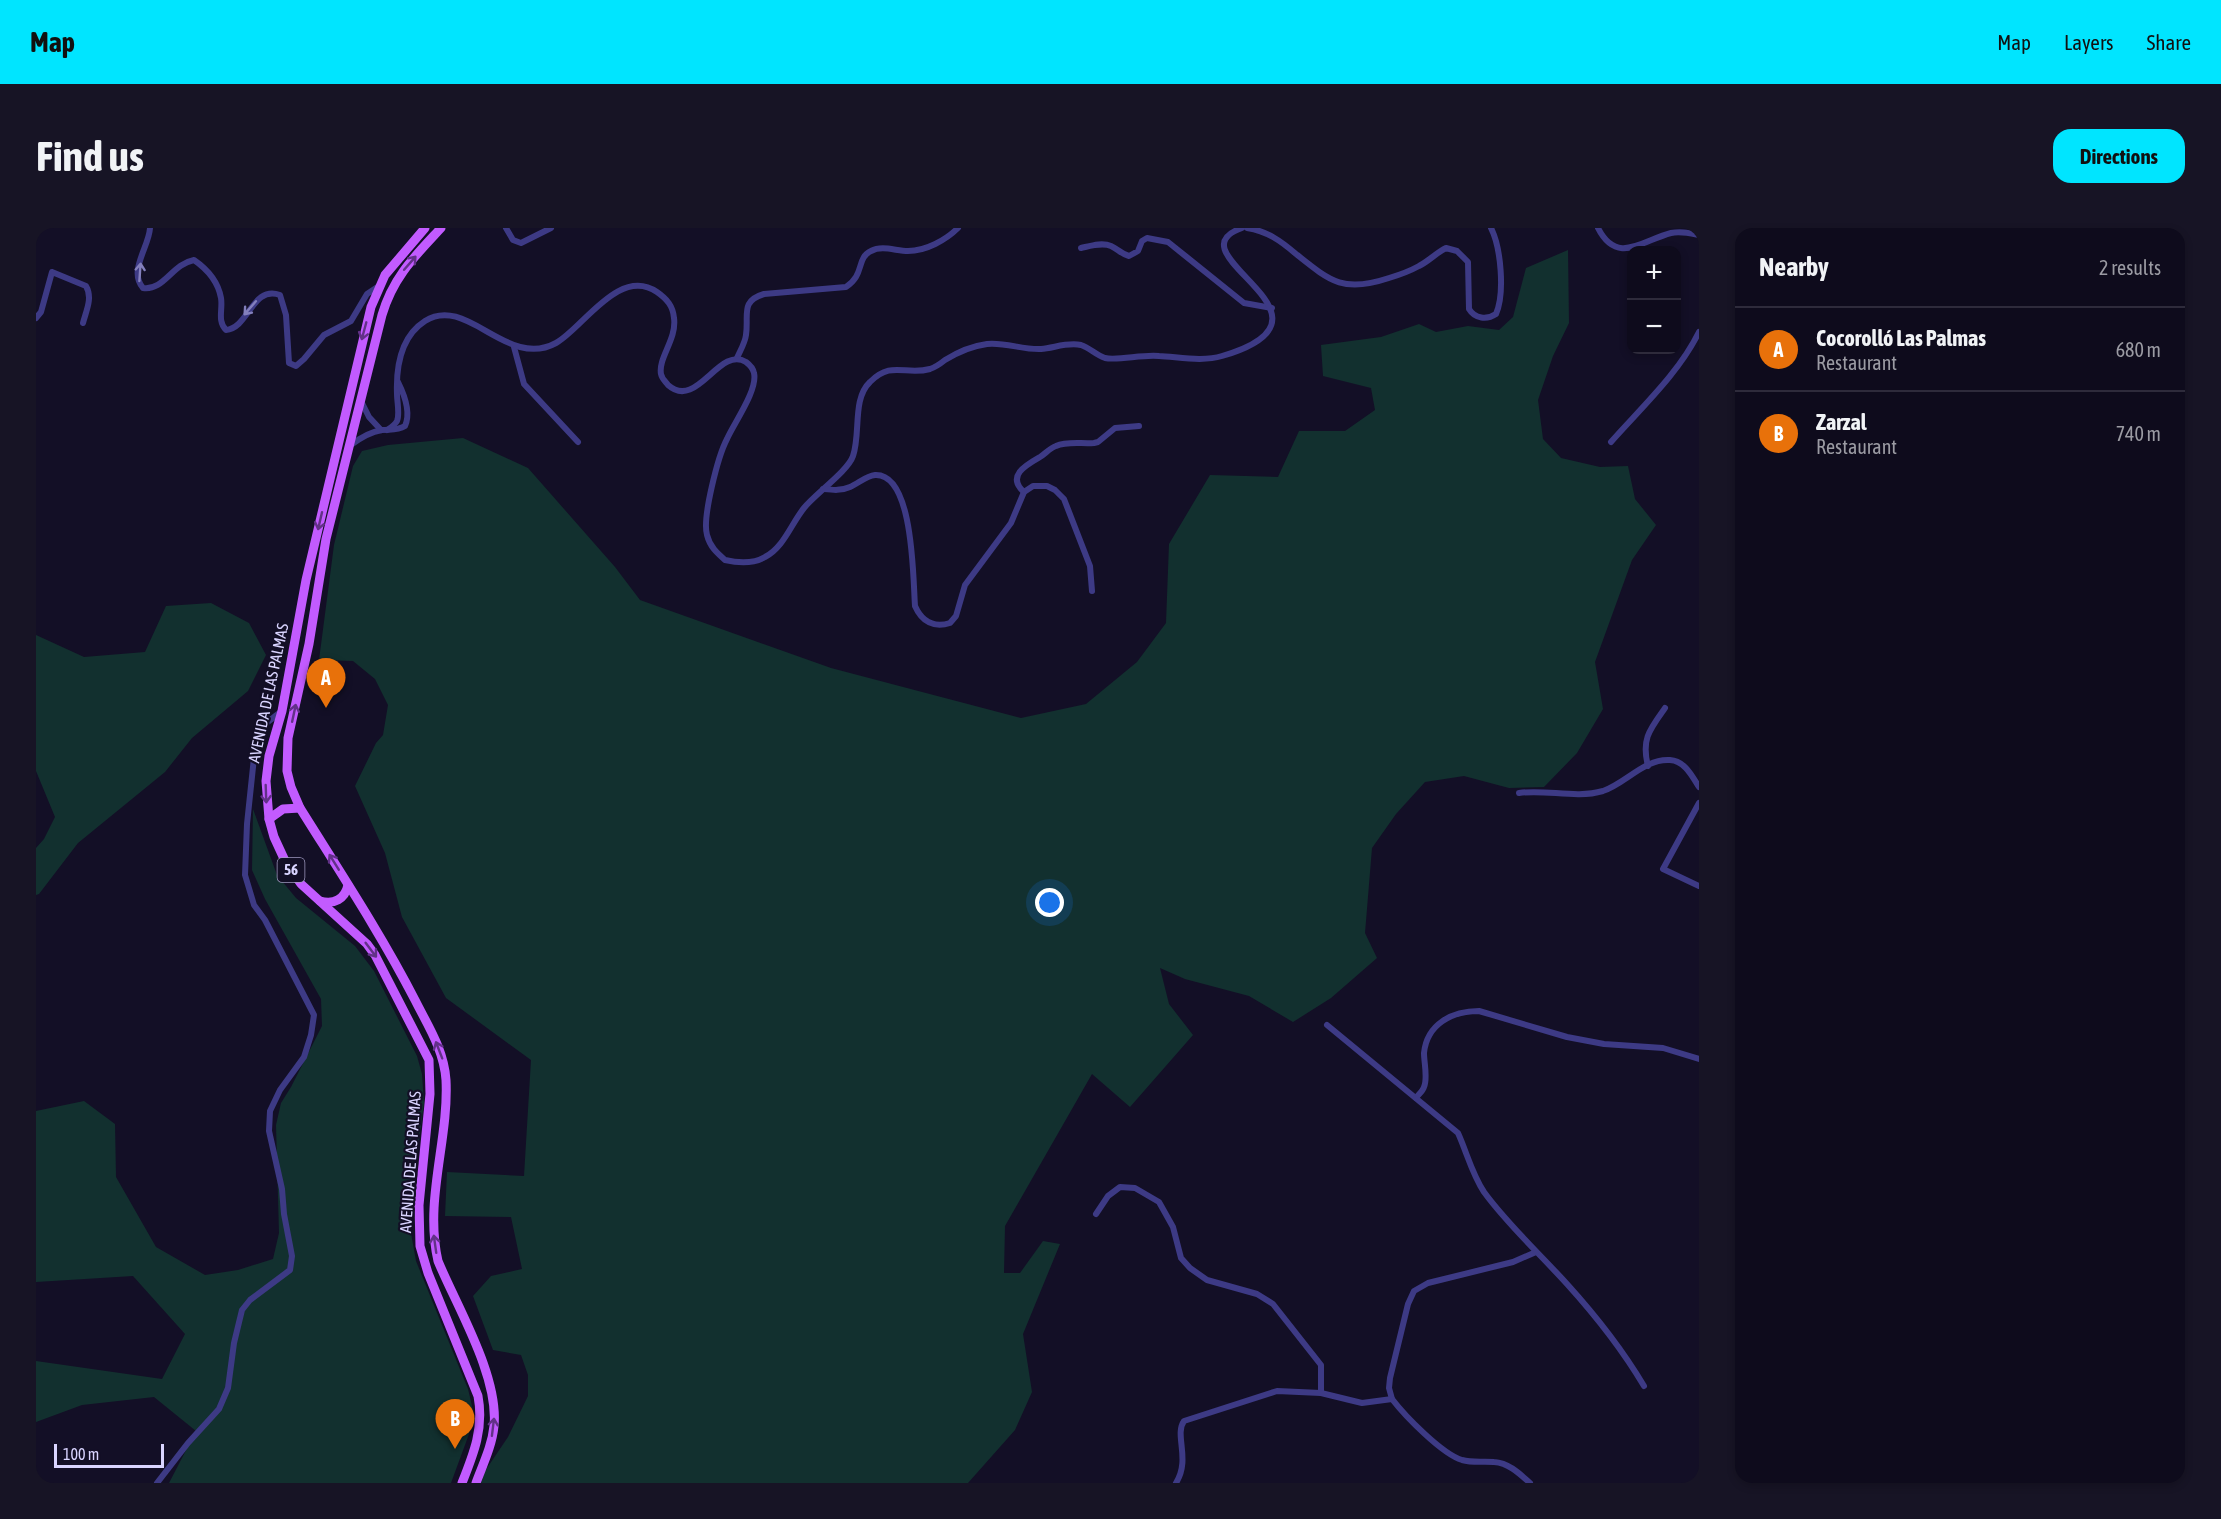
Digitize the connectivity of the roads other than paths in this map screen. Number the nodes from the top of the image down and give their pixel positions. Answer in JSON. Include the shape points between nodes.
{"nodes":[{"id":1,"x":150,"y":228,"type":"edge"},
{"id":2,"x":425,"y":228,"type":"edge"},
{"id":3,"x":441,"y":228,"type":"edge"},
{"id":4,"x":506,"y":228,"type":"edge"},
{"id":5,"x":551,"y":228,"type":"edge"},
{"id":6,"x":958,"y":228,"type":"edge"},
{"id":7,"x":1242,"y":228,"type":"edge"},
{"id":8,"x":1247,"y":228,"type":"edge"},
{"id":9,"x":1491,"y":228,"type":"edge"},
{"id":10,"x":1598,"y":228,"type":"edge"},
{"id":11,"x":1699,"y":235,"type":"edge"},
{"id":12,"x":1081,"y":248,"type":"dead end"},
{"id":13,"x":379,"y":286,"type":"junction"},
{"id":14,"x":1272,"y":308,"type":"junction"},
{"id":15,"x":36,"y":318,"type":"edge"},
{"id":16,"x":83,"y":323,"type":"dead end"},
{"id":17,"x":1699,"y":332,"type":"edge"},
{"id":18,"x":514,"y":347,"type":"junction"},
{"id":19,"x":736,"y":358,"type":"junction"},
{"id":20,"x":396,"y":379,"type":"junction"},
{"id":21,"x":361,"y":401,"type":"junction"},
{"id":22,"x":1139,"y":426,"type":"dead end"},
{"id":23,"x":384,"y":430,"type":"junction"},
{"id":24,"x":578,"y":442,"type":"dead end"},
{"id":25,"x":1611,"y":442,"type":"dead end"},
{"id":26,"x":351,"y":445,"type":"junction"},
{"id":27,"x":824,"y":489,"type":"junction"},
{"id":28,"x":1024,"y":492,"type":"junction"},
{"id":29,"x":1092,"y":591,"type":"dead end"},
{"id":30,"x":1665,"y":708,"type":"dead end"},
{"id":31,"x":282,"y":711,"type":"junction"},
{"id":32,"x":1648,"y":766,"type":"junction"},
{"id":33,"x":1699,"y":787,"type":"edge"},
{"id":34,"x":1519,"y":793,"type":"dead end"},
{"id":35,"x":1699,"y":802,"type":"edge"},
{"id":36,"x":300,"y":808,"type":"junction"},
{"id":37,"x":269,"y":819,"type":"junction"},
{"id":38,"x":348,"y":885,"type":"junction"},
{"id":39,"x":1699,"y":886,"type":"edge"},
{"id":40,"x":320,"y":902,"type":"junction"},
{"id":41,"x":1327,"y":1025,"type":"dead end"},
{"id":42,"x":1699,"y":1059,"type":"edge"},
{"id":43,"x":1416,"y":1098,"type":"junction"},
{"id":44,"x":1096,"y":1214,"type":"dead end"},
{"id":45,"x":1536,"y":1252,"type":"junction"},
{"id":46,"x":1644,"y":1386,"type":"dead end"},
{"id":47,"x":1321,"y":1392,"type":"junction"},
{"id":48,"x":1392,"y":1399,"type":"junction"},
{"id":49,"x":157,"y":1483,"type":"edge"},
{"id":50,"x":462,"y":1483,"type":"edge"},
{"id":51,"x":476,"y":1483,"type":"edge"},
{"id":52,"x":1176,"y":1483,"type":"edge"},
{"id":53,"x":1530,"y":1483,"type":"edge"}],
"edges":[{"from":13,"to":1,"type":"street","one_way":true,"via":[[367,294],[351,321],[324,335],[296,366],[289,363],[286,315],[280,295],[266,294],[236,327],[226,330],[221,322],[218,287],[208,271],[194,260],[174,270],[159,285],[143,288],[138,273]]},
{"from":2,"to":13,"type":"main road","name":"AVENIDA DE LAS PALMAS","number":"56"},
{"from":21,"to":3,"type":"main road","name":"AVENIDA DE LAS PALMAS","number":"56","one_way":true,"via":[[388,295],[404,269]]},
{"from":4,"to":5,"type":"street","via":[[511,238],[521,243]]},
{"from":6,"to":19,"type":"street","via":[[951,236],[921,250],[872,250],[866,254],[854,282],[846,287],[756,296],[747,309],[746,336]]},
{"from":7,"to":14,"type":"street","via":[[1230,232],[1224,248]]},
{"from":8,"to":9,"type":"street","via":[[1275,237],[1331,279],[1359,286],[1406,272],[1446,248],[1457,251],[1468,262],[1469,309],[1484,318],[1496,314],[1500,305],[1496,237]]},
{"from":10,"to":11,"type":"street","via":[[1608,243],[1619,248],[1635,247],[1683,231]]},
{"from":12,"to":14,"type":"street","via":[[1109,245],[1129,256],[1147,238],[1168,242],[1244,303]]},
{"from":13,"to":31,"type":"main road","name":"AVENIDA DE LAS PALMAS","number":"56","one_way":true,"via":[[363,336],[306,580]]},
{"from":14,"to":27,"type":"street","via":[[1274,322],[1268,334],[1250,346],[1220,357],[1106,358],[1072,344],[1038,349],[987,344],[970,347],[929,369],[892,369],[870,382],[863,393],[852,459]]},
{"from":15,"to":16,"type":"street","via":[[52,272],[86,286],[90,299]]},
{"from":17,"to":25,"type":"street","via":[[1654,394]]},
{"from":18,"to":19,"type":"street","via":[[534,349],[556,343],[601,303],[619,291],[637,287],[654,290],[672,308],[675,332],[661,371],[663,380],[672,388],[695,387]]},
{"from":18,"to":20,"type":"street","via":[[461,319],[433,318],[411,336],[400,357]]},
{"from":18,"to":24,"type":"street","via":[[524,384]]},
{"from":19,"to":27,"type":"street","via":[[751,366],[754,385],[725,442],[705,523],[710,546],[725,560],[734,562],[766,557],[777,549],[804,508]]},
{"from":20,"to":23,"type":"street","via":[[398,417],[395,424]]},
{"from":20,"to":23,"type":"street","via":[[403,393],[407,423],[402,428]]},
{"from":21,"to":23,"type":"street","via":[[369,417]]},
{"from":21,"to":26,"type":"main road","name":"AVENIDA DE LAS PALMAS","number":"56"},
{"from":22,"to":28,"type":"street","via":[[1114,428],[1094,443],[1055,446],[1020,471],[1017,482]]},
{"from":23,"to":26,"type":"street","via":[[370,433]]},
{"from":36,"to":26,"type":"main road","name":"AVENIDA DE LAS PALMAS","number":"56","one_way":true,"via":[[287,771],[288,738],[326,539]]},
{"from":27,"to":28,"type":"street","via":[[849,488],[874,475],[892,481],[900,494],[909,530],[915,606],[924,620],[936,626],[950,623],[956,616],[966,585],[1011,524]]},
{"from":28,"to":29,"type":"street","via":[[1034,486],[1047,486],[1064,499],[1090,566]]},
{"from":30,"to":32,"type":"street","via":[[1649,730]]},
{"from":31,"to":37,"type":"main road","name":"AVENIDA DE LAS PALMAS","number":"56","one_way":true,"via":[[266,769]]},
{"from":31,"to":49,"type":"street","via":[[265,724],[255,748],[246,824],[245,875],[254,905],[314,1015],[304,1057],[270,1111],[269,1131],[292,1256],[290,1270],[242,1310],[228,1388],[219,1409]]},
{"from":32,"to":33,"type":"street","via":[[1658,761],[1678,762]]},
{"from":32,"to":34,"type":"street","via":[[1604,790],[1581,794]]},
{"from":35,"to":39,"type":"street","via":[[1663,869]]},
{"from":36,"to":37,"type":"main road","via":[[283,808]]},
{"from":38,"to":36,"type":"main road","name":"AVENIDA DE LAS PALMAS","number":"56","one_way":true},
{"from":37,"to":40,"type":"main road","name":"AVENIDA DE LAS PALMAS","number":"56","via":[[286,863]]},
{"from":38,"to":40,"type":"main road","via":[[339,900]]},
{"from":51,"to":38,"type":"main road","name":"AVENIDA DE LAS PALMAS","number":"56","one_way":true,"via":[[492,1439],[495,1414],[487,1376],[438,1261],[435,1245],[434,1206],[445,1093],[443,1058],[387,947]]},
{"from":40,"to":50,"type":"main road","name":"AVENIDA DE LAS PALMAS","number":"56","one_way":true,"via":[[375,955],[429,1060],[420,1246],[478,1396],[481,1416],[478,1440]]},
{"from":41,"to":43,"type":"street"},
{"from":42,"to":43,"type":"street","via":[[1663,1048],[1567,1037],[1479,1011],[1465,1011],[1441,1021],[1432,1031],[1424,1052],[1425,1086]]},
{"from":43,"to":45,"type":"street","via":[[1458,1133],[1484,1192]]},
{"from":44,"to":47,"type":"street","via":[[1120,1187],[1135,1188],[1159,1202],[1173,1227],[1181,1258],[1190,1268],[1207,1280],[1257,1294],[1273,1304],[1321,1365]]},
{"from":45,"to":46,"type":"street","via":[[1622,1349]]},
{"from":45,"to":48,"type":"street","via":[[1513,1262],[1428,1283],[1414,1291],[1394,1361],[1389,1388]]},
{"from":47,"to":48,"type":"street","via":[[1362,1403]]},
{"from":47,"to":52,"type":"street","via":[[1277,1391],[1184,1421],[1180,1428],[1184,1459]]},
{"from":48,"to":53,"type":"street","via":[[1448,1455],[1470,1462],[1502,1463]]}]}
